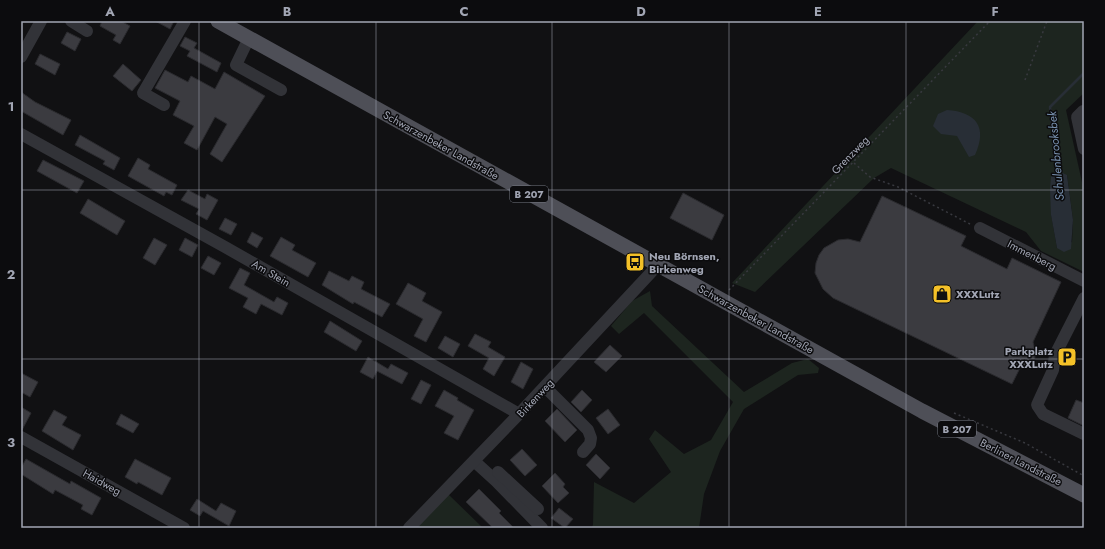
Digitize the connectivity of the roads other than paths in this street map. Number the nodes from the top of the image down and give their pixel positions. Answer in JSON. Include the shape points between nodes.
{"nodes":[{"id":1,"x":41,"y":21,"type":"edge"},
{"id":2,"x":71,"y":21,"type":"edge"},
{"id":3,"x":185,"y":21,"type":"edge"},
{"id":4,"x":218,"y":21,"type":"edge"},
{"id":5,"x":87,"y":31,"type":"dead end"},
{"id":6,"x":249,"y":38,"type":"junction"},
{"id":7,"x":21,"y":57,"type":"edge"},
{"id":8,"x":281,"y":90,"type":"dead end"},
{"id":9,"x":164,"y":105,"type":"dead end"},
{"id":10,"x":1083,"y":111,"type":"dead end"},
{"id":11,"x":21,"y":134,"type":"edge"},
{"id":12,"x":1084,"y":149,"type":"edge"},
{"id":13,"x":980,"y":228,"type":"road end"},
{"id":14,"x":658,"y":265,"type":"junction"},
{"id":15,"x":1084,"y":281,"type":"edge"},
{"id":16,"x":1084,"y":298,"type":"edge"},
{"id":17,"x":832,"y":362,"type":"joint"},
{"id":18,"x":545,"y":387,"type":"junction"},
{"id":19,"x":519,"y":414,"type":"junction"},
{"id":20,"x":1084,"y":434,"type":"edge"},
{"id":21,"x":21,"y":437,"type":"edge"},
{"id":22,"x":583,"y":452,"type":"dead end"},
{"id":23,"x":477,"y":458,"type":"junction"},
{"id":24,"x":1084,"y":495,"type":"edge"},
{"id":25,"x":538,"y":509,"type":"dead end"},
{"id":26,"x":184,"y":528,"type":"edge"},
{"id":27,"x":409,"y":528,"type":"edge"},
{"id":28,"x":542,"y":528,"type":"edge"}],
"edges":[{"from":1,"to":7,"type":"street"},
{"from":2,"to":5,"type":"street"},
{"from":3,"to":9,"type":"street","via":[[143,93]]},
{"from":4,"to":6,"type":"main road","name":"Schwarzenbeker Landstraße","number":"B 207"},
{"from":6,"to":8,"type":"street","via":[[236,65]]},
{"from":6,"to":14,"type":"main road","name":"Schwarzenbeker Landstraße","number":"B 207"},
{"from":10,"to":12,"type":"street","via":[[1077,117]]},
{"from":11,"to":19,"type":"street","name":"Am Stein"},
{"from":13,"to":15,"type":"street","name":"Immenberg"},
{"from":14,"to":17,"type":"main road","name":"Schwarzenbeker Landstraße","number":"B 207"},
{"from":14,"to":18,"type":"street","name":"Birkenweg"},
{"from":16,"to":20,"type":"street","via":[[1055,355],[1053,370],[1037,405],[1043,414]]},
{"from":17,"to":24,"type":"main road","name":"Berliner Landstraße","number":"B 207"},
{"from":18,"to":19,"type":"street","name":"Birkenweg"},
{"from":18,"to":22,"type":"street","via":[[588,430],[590,444]]},
{"from":19,"to":23,"type":"street","name":"Birkenweg"},
{"from":21,"to":26,"type":"street","name":"Haidweg"},
{"from":23,"to":25,"type":"street"},
{"from":23,"to":27,"type":"street","name":"Birkenweg"},
{"from":23,"to":28,"type":"street"}]}
